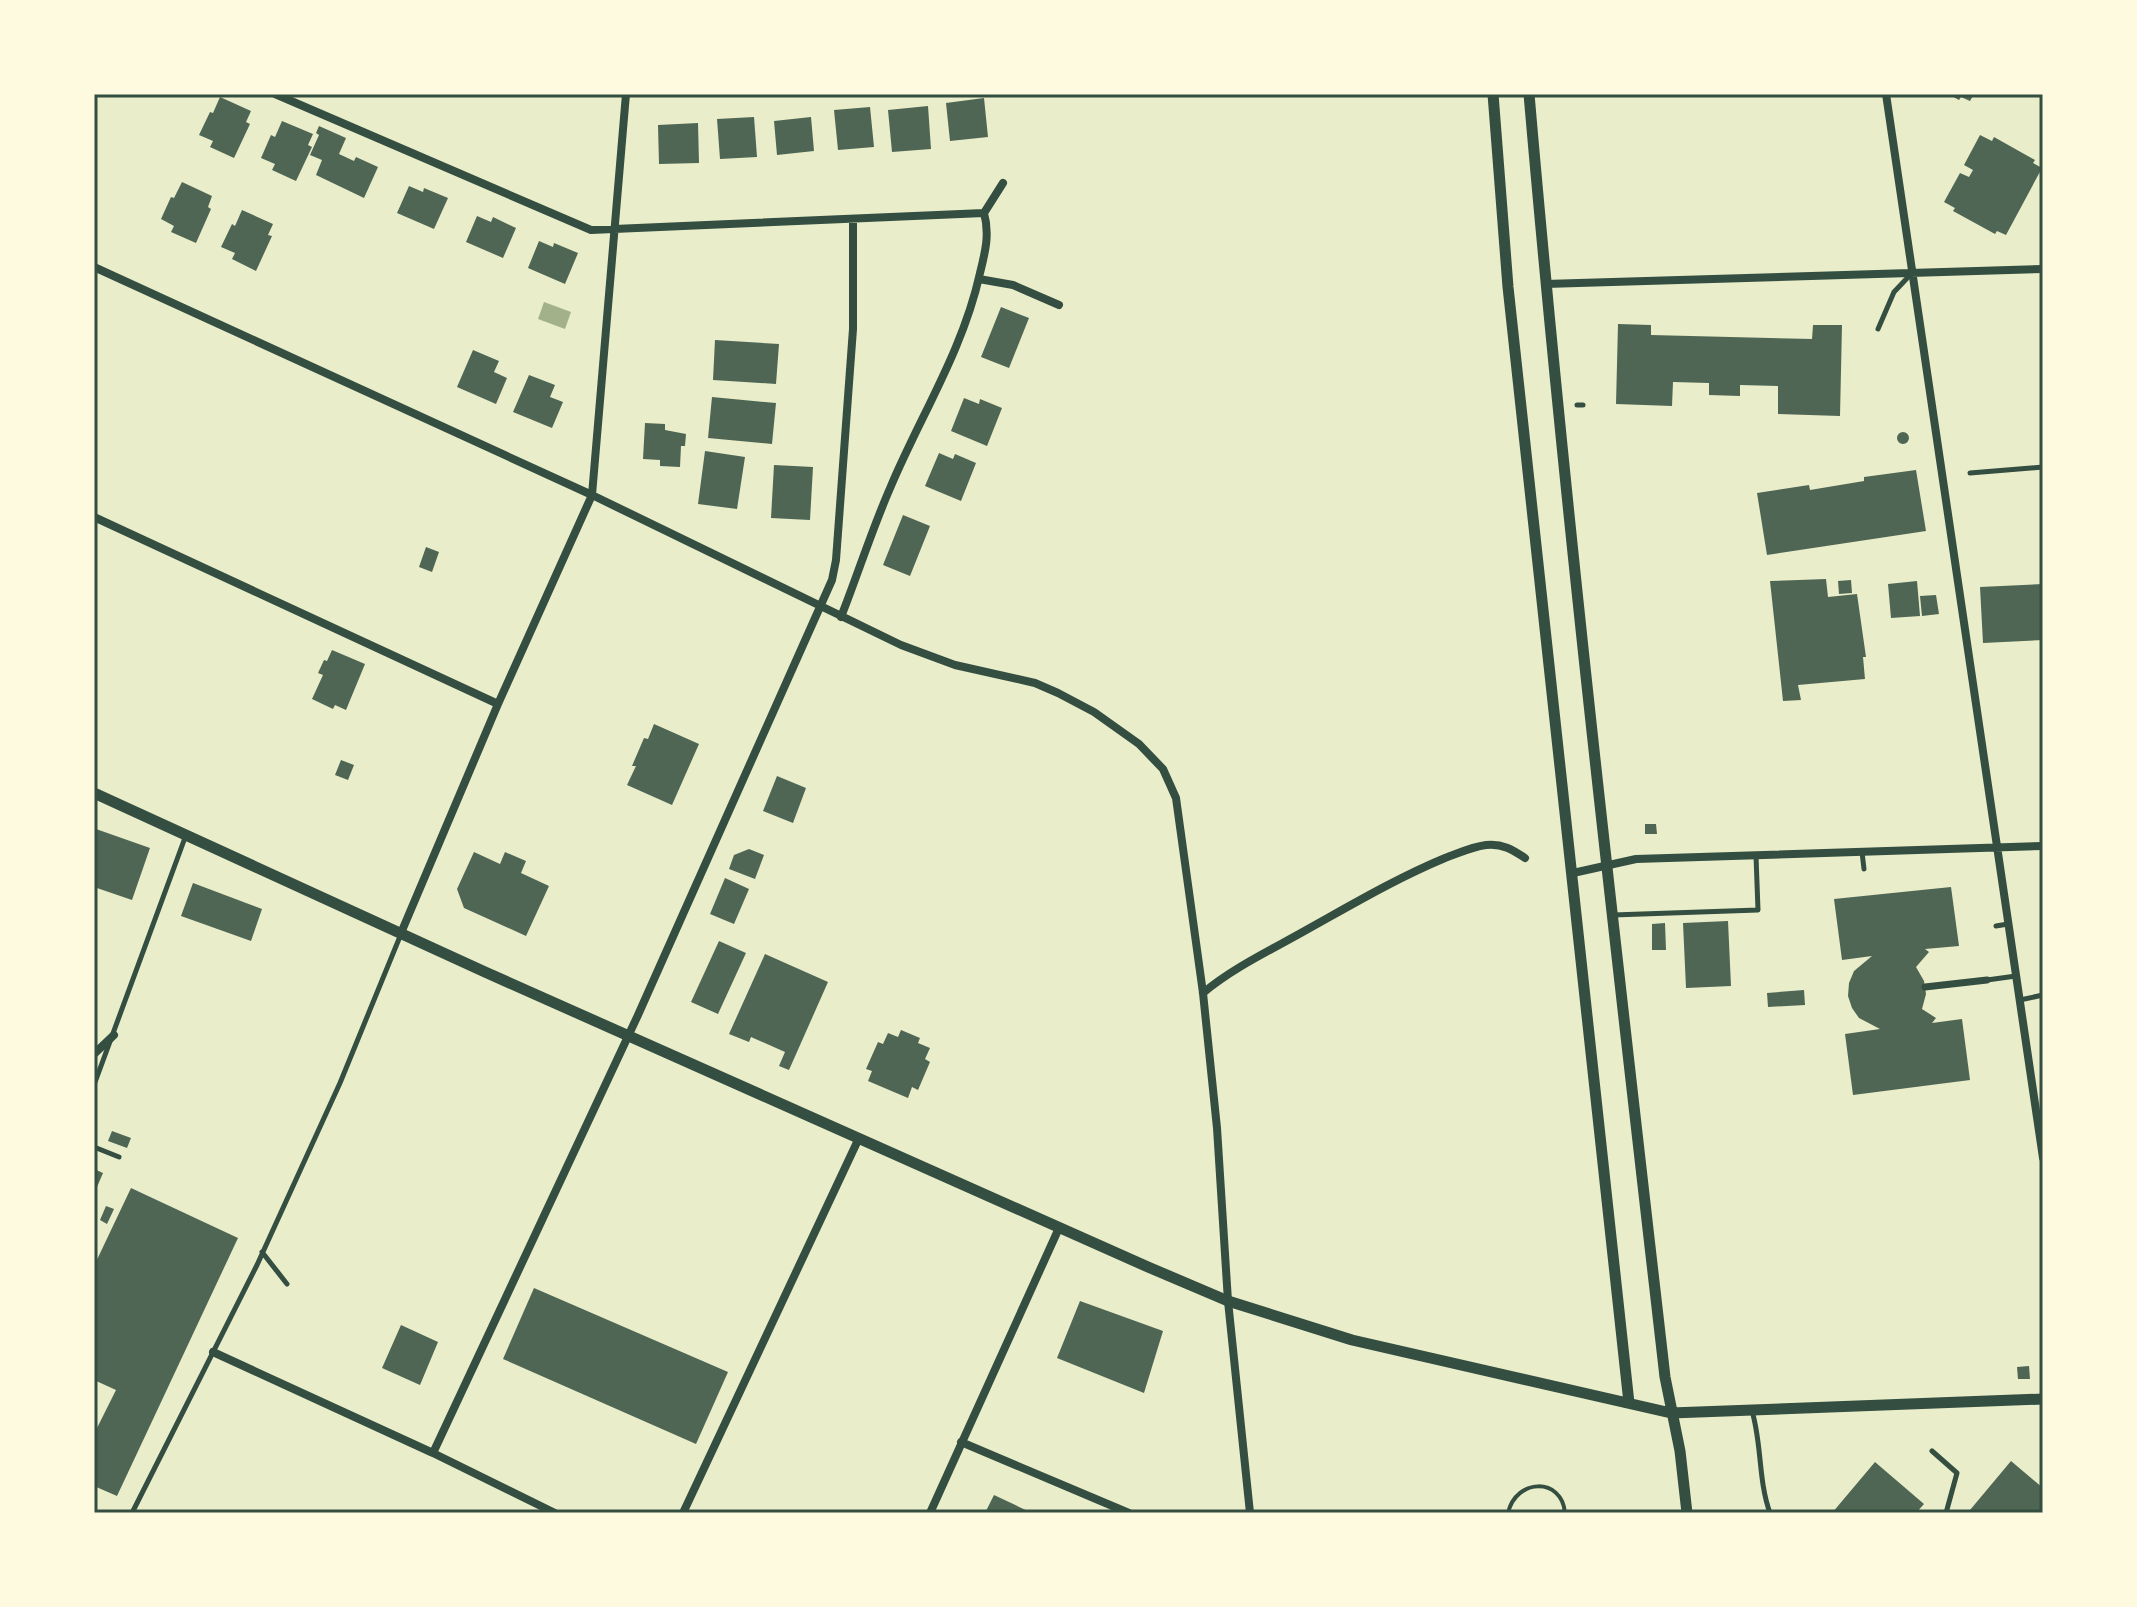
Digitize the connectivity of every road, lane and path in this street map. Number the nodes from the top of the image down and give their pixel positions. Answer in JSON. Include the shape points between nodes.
{"nodes":[{"id":1,"x":275,"y":94,"type":"edge"},
{"id":2,"x":626,"y":94,"type":"edge"},
{"id":3,"x":1493,"y":94,"type":"edge"},
{"id":4,"x":1529,"y":94,"type":"edge"},
{"id":5,"x":1886,"y":94,"type":"edge"},
{"id":6,"x":1003,"y":183,"type":"dead end"},
{"id":7,"x":984,"y":213,"type":"junction"},
{"id":8,"x":853,"y":219,"type":"junction"},
{"id":9,"x":615,"y":230,"type":"junction"},
{"id":10,"x":94,"y":267,"type":"edge"},
{"id":11,"x":2043,"y":269,"type":"edge"},
{"id":12,"x":1913,"y":272,"type":"junction"},
{"id":13,"x":979,"y":279,"type":"junction"},
{"id":14,"x":1545,"y":284,"type":"junction"},
{"id":15,"x":1059,"y":305,"type":"dead end"},
{"id":16,"x":1878,"y":329,"type":"dead end"},
{"id":17,"x":2043,"y":467,"type":"edge"},
{"id":18,"x":1970,"y":473,"type":"dead end"},
{"id":19,"x":592,"y":495,"type":"junction"},
{"id":20,"x":94,"y":517,"type":"edge"},
{"id":21,"x":821,"y":608,"type":"junction"},
{"id":22,"x":841,"y":617,"type":"junction"},
{"id":23,"x":498,"y":704,"type":"junction"},
{"id":24,"x":94,"y":793,"type":"edge"},
{"id":25,"x":186,"y":835,"type":"junction"},
{"id":26,"x":2043,"y":846,"type":"edge"},
{"id":27,"x":1997,"y":847,"type":"junction"},
{"id":28,"x":1862,"y":851,"type":"junction"},
{"id":29,"x":1756,"y":856,"type":"junction"},
{"id":30,"x":1525,"y":858,"type":"dead end"},
{"id":31,"x":1606,"y":865,"type":"junction"},
{"id":32,"x":1864,"y":869,"type":"dead end"},
{"id":33,"x":1573,"y":873,"type":"junction"},
{"id":34,"x":1612,"y":915,"type":"junction"},
{"id":35,"x":2009,"y":924,"type":"junction"},
{"id":36,"x":1996,"y":926,"type":"dead end"},
{"id":37,"x":401,"y":933,"type":"junction"},
{"id":38,"x":2016,"y":976,"type":"junction"},
{"id":39,"x":1987,"y":980,"type":"joint"},
{"id":40,"x":1925,"y":987,"type":"dead end"},
{"id":41,"x":1203,"y":993,"type":"junction"},
{"id":42,"x":2043,"y":995,"type":"edge"},
{"id":43,"x":2020,"y":1000,"type":"junction"},
{"id":44,"x":114,"y":1035,"type":"junction"},
{"id":45,"x":629,"y":1036,"type":"junction"},
{"id":46,"x":94,"y":1054,"type":"edge"},
{"id":47,"x":94,"y":1085,"type":"edge"},
{"id":48,"x":859,"y":1138,"type":"junction"},
{"id":49,"x":94,"y":1147,"type":"edge"},
{"id":50,"x":119,"y":1157,"type":"dead end"},
{"id":51,"x":2043,"y":1158,"type":"edge"},
{"id":52,"x":1059,"y":1228,"type":"junction"},
{"id":53,"x":262,"y":1252,"type":"junction"},
{"id":54,"x":287,"y":1284,"type":"dead end"},
{"id":55,"x":1228,"y":1301,"type":"junction"},
{"id":56,"x":213,"y":1352,"type":"junction"},
{"id":57,"x":2043,"y":1399,"type":"edge"},
{"id":58,"x":1629,"y":1403,"type":"junction"},
{"id":59,"x":1751,"y":1410,"type":"junction"},
{"id":60,"x":1671,"y":1413,"type":"junction"},
{"id":61,"x":961,"y":1442,"type":"junction"},
{"id":62,"x":1932,"y":1451,"type":"dead end"},
{"id":63,"x":433,"y":1453,"type":"junction"},
{"id":64,"x":132,"y":1513,"type":"edge"},
{"id":65,"x":555,"y":1513,"type":"edge"},
{"id":66,"x":683,"y":1513,"type":"edge"},
{"id":67,"x":930,"y":1513,"type":"edge"},
{"id":68,"x":1129,"y":1513,"type":"edge"},
{"id":69,"x":1250,"y":1513,"type":"edge"},
{"id":70,"x":1508,"y":1513,"type":"edge"},
{"id":71,"x":1565,"y":1513,"type":"edge"},
{"id":72,"x":1687,"y":1513,"type":"edge"},
{"id":73,"x":1770,"y":1513,"type":"edge"},
{"id":74,"x":1946,"y":1513,"type":"edge"}],
"edges":[{"from":1,"to":9,"type":"street","via":[[591,230]]},
{"from":2,"to":9,"type":"street"},
{"from":3,"to":33,"type":"street","via":[[1508,287]]},
{"from":4,"to":14,"type":"street"},
{"from":5,"to":12,"type":"street"},
{"from":6,"to":7,"type":"street"},
{"from":7,"to":8,"type":"street"},
{"from":7,"to":13,"type":"street","via":[[987,242]]},
{"from":8,"to":9,"type":"street"},
{"from":8,"to":21,"type":"street","via":[[853,329],[836,560]]},
{"from":9,"to":19,"type":"street"},
{"from":10,"to":19,"type":"street"},
{"from":11,"to":12,"type":"street"},
{"from":12,"to":14,"type":"street"},
{"from":12,"to":16,"type":"lane","via":[[1894,292]]},
{"from":12,"to":27,"type":"street"},
{"from":13,"to":15,"type":"street","via":[[1013,285]]},
{"from":13,"to":22,"type":"street","via":[[970,316],[891,485]]},
{"from":14,"to":31,"type":"street"},
{"from":17,"to":18,"type":"lane"},
{"from":19,"to":21,"type":"street"},
{"from":19,"to":23,"type":"street"},
{"from":20,"to":23,"type":"street"},
{"from":21,"to":22,"type":"street"},
{"from":21,"to":45,"type":"street"},
{"from":22,"to":41,"type":"street","via":[[955,665],[1058,693],[1121,729],[1163,769],[1176,798]]},
{"from":23,"to":37,"type":"street"},
{"from":24,"to":25,"type":"street"},
{"from":25,"to":37,"type":"street"},
{"from":25,"to":44,"type":"lane"},
{"from":26,"to":27,"type":"street"},
{"from":27,"to":28,"type":"street"},
{"from":27,"to":35,"type":"street"},
{"from":28,"to":29,"type":"street"},
{"from":28,"to":32,"type":"lane"},
{"from":29,"to":31,"type":"street","via":[[1636,859]]},
{"from":29,"to":34,"type":"lane","via":[[1758,910]]},
{"from":30,"to":41,"type":"street","via":[[1509,847],[1489,845],[1428,865],[1219,979]]},
{"from":31,"to":33,"type":"street"},
{"from":31,"to":34,"type":"street"},
{"from":33,"to":58,"type":"street"},
{"from":34,"to":60,"type":"street"},
{"from":35,"to":36,"type":"lane"},
{"from":35,"to":38,"type":"street"},
{"from":37,"to":45,"type":"street"},
{"from":37,"to":53,"type":"lane"},
{"from":38,"to":39,"type":"lane"},
{"from":38,"to":43,"type":"street"},
{"from":39,"to":40,"type":"street"},
{"from":41,"to":55,"type":"street"},
{"from":42,"to":43,"type":"lane"},
{"from":43,"to":51,"type":"street"},
{"from":44,"to":46,"type":"street"},
{"from":44,"to":47,"type":"lane"},
{"from":45,"to":48,"type":"street"},
{"from":45,"to":63,"type":"street"},
{"from":48,"to":52,"type":"street"},
{"from":48,"to":66,"type":"street"},
{"from":49,"to":50,"type":"lane"},
{"from":52,"to":55,"type":"street"},
{"from":52,"to":61,"type":"street"},
{"from":53,"to":54,"type":"lane"},
{"from":53,"to":56,"type":"lane"},
{"from":55,"to":58,"type":"street","via":[[1352,1340]]},
{"from":55,"to":69,"type":"street"},
{"from":56,"to":63,"type":"street"},
{"from":56,"to":64,"type":"lane"},
{"from":57,"to":59,"type":"street"},
{"from":58,"to":60,"type":"street"},
{"from":59,"to":60,"type":"street"},
{"from":59,"to":73,"type":"lane"},
{"from":60,"to":72,"type":"street"},
{"from":61,"to":67,"type":"street"},
{"from":61,"to":68,"type":"street"},
{"from":62,"to":74,"type":"lane","via":[[1957,1473]]},
{"from":63,"to":65,"type":"street"},
{"from":70,"to":71,"type":"path","via":[[1521,1491],[1538,1486],[1561,1498]]}]}
